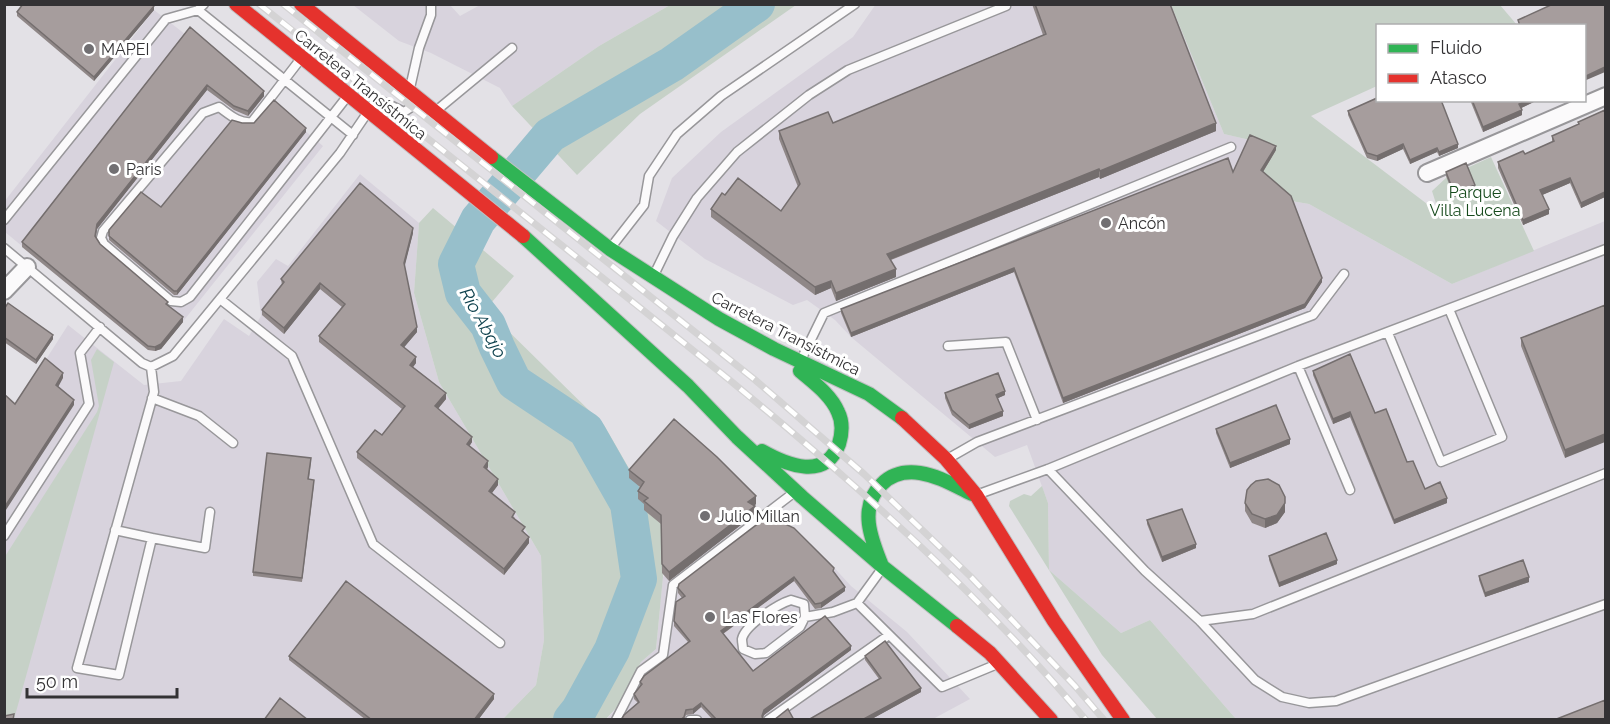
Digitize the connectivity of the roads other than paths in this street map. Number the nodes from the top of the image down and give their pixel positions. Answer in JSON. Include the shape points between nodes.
{"nodes":[{"id":1,"x":236,"y":4,"type":"edge"},
{"id":2,"x":301,"y":4,"type":"edge"},
{"id":3,"x":431,"y":4,"type":"edge"},
{"id":4,"x":855,"y":4,"type":"edge"},
{"id":5,"x":1006,"y":6,"type":"edge"},
{"id":6,"x":201,"y":7,"type":"edge"},
{"id":7,"x":512,"y":48,"type":"dead end"},
{"id":8,"x":301,"y":58,"type":"junction"},
{"id":9,"x":284,"y":79,"type":"junction"},
{"id":10,"x":409,"y":92,"type":"junction"},
{"id":11,"x":348,"y":95,"type":"junction"},
{"id":12,"x":1605,"y":96,"type":"edge"},
{"id":13,"x":420,"y":100,"type":"junction"},
{"id":14,"x":368,"y":111,"type":"junction"},
{"id":15,"x":434,"y":112,"type":"junction"},
{"id":16,"x":331,"y":117,"type":"junction"},
{"id":17,"x":353,"y":135,"type":"junction"},
{"id":18,"x":1231,"y":147,"type":"dead end"},
{"id":19,"x":1427,"y":173,"type":"dead end"},
{"id":20,"x":4,"y":220,"type":"edge"},
{"id":21,"x":4,"y":248,"type":"edge"},
{"id":22,"x":610,"y":249,"type":"junction"},
{"id":23,"x":1605,"y":249,"type":"edge"},
{"id":24,"x":27,"y":267,"type":"junction"},
{"id":25,"x":1344,"y":274,"type":"dead end"},
{"id":26,"x":653,"y":278,"type":"junction"},
{"id":27,"x":5,"y":290,"type":"edge"},
{"id":28,"x":220,"y":299,"type":"junction"},
{"id":29,"x":1449,"y":309,"type":"junction"},
{"id":30,"x":100,"y":327,"type":"junction"},
{"id":31,"x":1388,"y":333,"type":"junction"},
{"id":32,"x":948,"y":346,"type":"dead end"},
{"id":33,"x":774,"y":349,"type":"junction"},
{"id":34,"x":800,"y":361,"type":"junction"},
{"id":35,"x":1298,"y":366,"type":"junction"},
{"id":36,"x":152,"y":367,"type":"junction"},
{"id":37,"x":152,"y":398,"type":"junction"},
{"id":38,"x":1037,"y":420,"type":"junction"},
{"id":39,"x":737,"y":437,"type":"junction"},
{"id":40,"x":233,"y":443,"type":"dead end"},
{"id":41,"x":946,"y":459,"type":"junction"},
{"id":42,"x":1048,"y":469,"type":"junction"},
{"id":43,"x":1605,"y":472,"type":"edge"},
{"id":44,"x":1350,"y":490,"type":"dead end"},
{"id":45,"x":796,"y":491,"type":"junction"},
{"id":46,"x":976,"y":495,"type":"junction"},
{"id":47,"x":210,"y":512,"type":"dead end"},
{"id":48,"x":115,"y":530,"type":"junction"},
{"id":49,"x":4,"y":536,"type":"edge"},
{"id":50,"x":153,"y":538,"type":"junction"},
{"id":51,"x":882,"y":567,"type":"junction"},
{"id":52,"x":857,"y":603,"type":"junction"},
{"id":53,"x":1605,"y":604,"type":"edge"},
{"id":54,"x":805,"y":617,"type":"junction"},
{"id":55,"x":1200,"y":621,"type":"junction"},
{"id":56,"x":889,"y":635,"type":"junction"},
{"id":57,"x":500,"y":643,"type":"dead end"},
{"id":58,"x":999,"y":663,"type":"junction"},
{"id":59,"x":616,"y":720,"type":"edge"},
{"id":60,"x":690,"y":720,"type":"edge"},
{"id":61,"x":697,"y":720,"type":"edge"},
{"id":62,"x":768,"y":720,"type":"edge"},
{"id":63,"x":1051,"y":720,"type":"edge"},
{"id":64,"x":1123,"y":720,"type":"edge"}],
"edges":[{"from":1,"to":8,"type":"main road","name":"Carretera Transístmica"},
{"from":2,"to":10,"type":"main road","name":"Carretera Transístmica"},
{"from":3,"to":10,"type":"lane"},
{"from":4,"to":22,"type":"lane","via":[[721,96],[677,134],[649,176],[644,205]]},
{"from":5,"to":26,"type":"lane","via":[[848,70],[809,95],[737,152],[697,198]]},
{"from":6,"to":9,"type":"lane"},
{"from":6,"to":20,"type":"lane","via":[[166,19]]},
{"from":7,"to":15,"type":"lane"},
{"from":8,"to":9,"type":"lane"},
{"from":8,"to":11,"type":"main road","name":"Carretera Transístmica"},
{"from":9,"to":16,"type":"lane"},
{"from":9,"to":16,"type":"lane","via":[[252,122],[238,120],[219,107],[203,113],[103,231],[104,244],[171,301],[181,302],[190,297]]},
{"from":10,"to":13,"type":"main road","name":"Carretera Transístmica"},
{"from":11,"to":14,"type":"main road","name":"Carretera Transístmica"},
{"from":11,"to":16,"type":"lane"},
{"from":12,"to":19,"type":"street"},
{"from":13,"to":14,"type":"lane","via":[[404,112],[379,101]]},
{"from":13,"to":15,"type":"main road","name":"Carretera Transístmica"},
{"from":14,"to":17,"type":"lane"},
{"from":14,"to":39,"type":"main road","name":"Carretera Transístmica","via":[[534,244],[688,386]]},
{"from":15,"to":22,"type":"main road","name":"Carretera Transístmica"},
{"from":16,"to":17,"type":"lane"},
{"from":17,"to":28,"type":"lane"},
{"from":18,"to":34,"type":"lane","via":[[824,313]]},
{"from":21,"to":24,"type":"lane"},
{"from":22,"to":26,"type":"main road","name":"Carretera Transístmica"},
{"from":23,"to":29,"type":"lane"},
{"from":24,"to":27,"type":"street"},
{"from":24,"to":30,"type":"lane"},
{"from":25,"to":38,"type":"lane","via":[[1313,315]]},
{"from":26,"to":33,"type":"main road","name":"Carretera Transístmica"},
{"from":28,"to":36,"type":"lane","via":[[173,356]]},
{"from":28,"to":57,"type":"lane","via":[[292,356],[374,544]]},
{"from":29,"to":31,"type":"lane"},
{"from":29,"to":31,"type":"lane","via":[[1502,437],[1441,462]]},
{"from":30,"to":36,"type":"lane"},
{"from":30,"to":49,"type":"lane","via":[[80,353],[89,404]]},
{"from":31,"to":35,"type":"lane"},
{"from":32,"to":38,"type":"lane","via":[[1006,342]]},
{"from":33,"to":34,"type":"main road","name":"Carretera Transístmica"},
{"from":33,"to":39,"type":"main road","via":[[833,401],[842,422],[840,443],[828,460],[811,467],[788,463]]},
{"from":34,"to":41,"type":"main road","name":"Carretera Transístmica","via":[[869,394],[908,422]]},
{"from":35,"to":42,"type":"lane"},
{"from":35,"to":44,"type":"lane"},
{"from":36,"to":37,"type":"lane"},
{"from":37,"to":40,"type":"lane","via":[[199,416]]},
{"from":37,"to":48,"type":"lane"},
{"from":38,"to":41,"type":"lane","via":[[977,442]]},
{"from":39,"to":45,"type":"main road","name":"Carretera Transístmica"},
{"from":41,"to":46,"type":"main road","name":"Carretera Transístmica"},
{"from":42,"to":46,"type":"lane"},
{"from":42,"to":55,"type":"lane","via":[[1145,571]]},
{"from":43,"to":55,"type":"lane","via":[[1253,614]]},
{"from":45,"to":51,"type":"main road","name":"Carretera Transístmica"},
{"from":45,"to":59,"type":"lane","via":[[673,585],[663,655],[641,671]]},
{"from":46,"to":51,"type":"main road","via":[[922,473],[902,473],[883,482],[869,500],[867,511],[870,535]]},
{"from":46,"to":64,"type":"main road","name":"Carretera Transístmica","via":[[1054,621]]},
{"from":47,"to":50,"type":"lane","via":[[205,548]]},
{"from":48,"to":50,"type":"lane"},
{"from":48,"to":50,"type":"lane","via":[[77,668],[118,675]]},
{"from":51,"to":52,"type":"lane"},
{"from":51,"to":58,"type":"main road","name":"Carretera Transístmica"},
{"from":52,"to":54,"type":"lane"},
{"from":52,"to":56,"type":"lane"},
{"from":53,"to":55,"type":"lane","via":[[1336,701],[1309,703],[1282,698],[1255,680]]},
{"from":54,"to":54,"type":"lane","via":[[800,627],[766,653],[743,649],[742,638],[748,628],[780,603],[791,600],[804,604]]},
{"from":56,"to":58,"type":"lane","via":[[942,687]]},
{"from":56,"to":62,"type":"lane"},
{"from":58,"to":63,"type":"main road","name":"Carretera Transístmica"},
{"from":60,"to":61,"type":"lane"}]}
